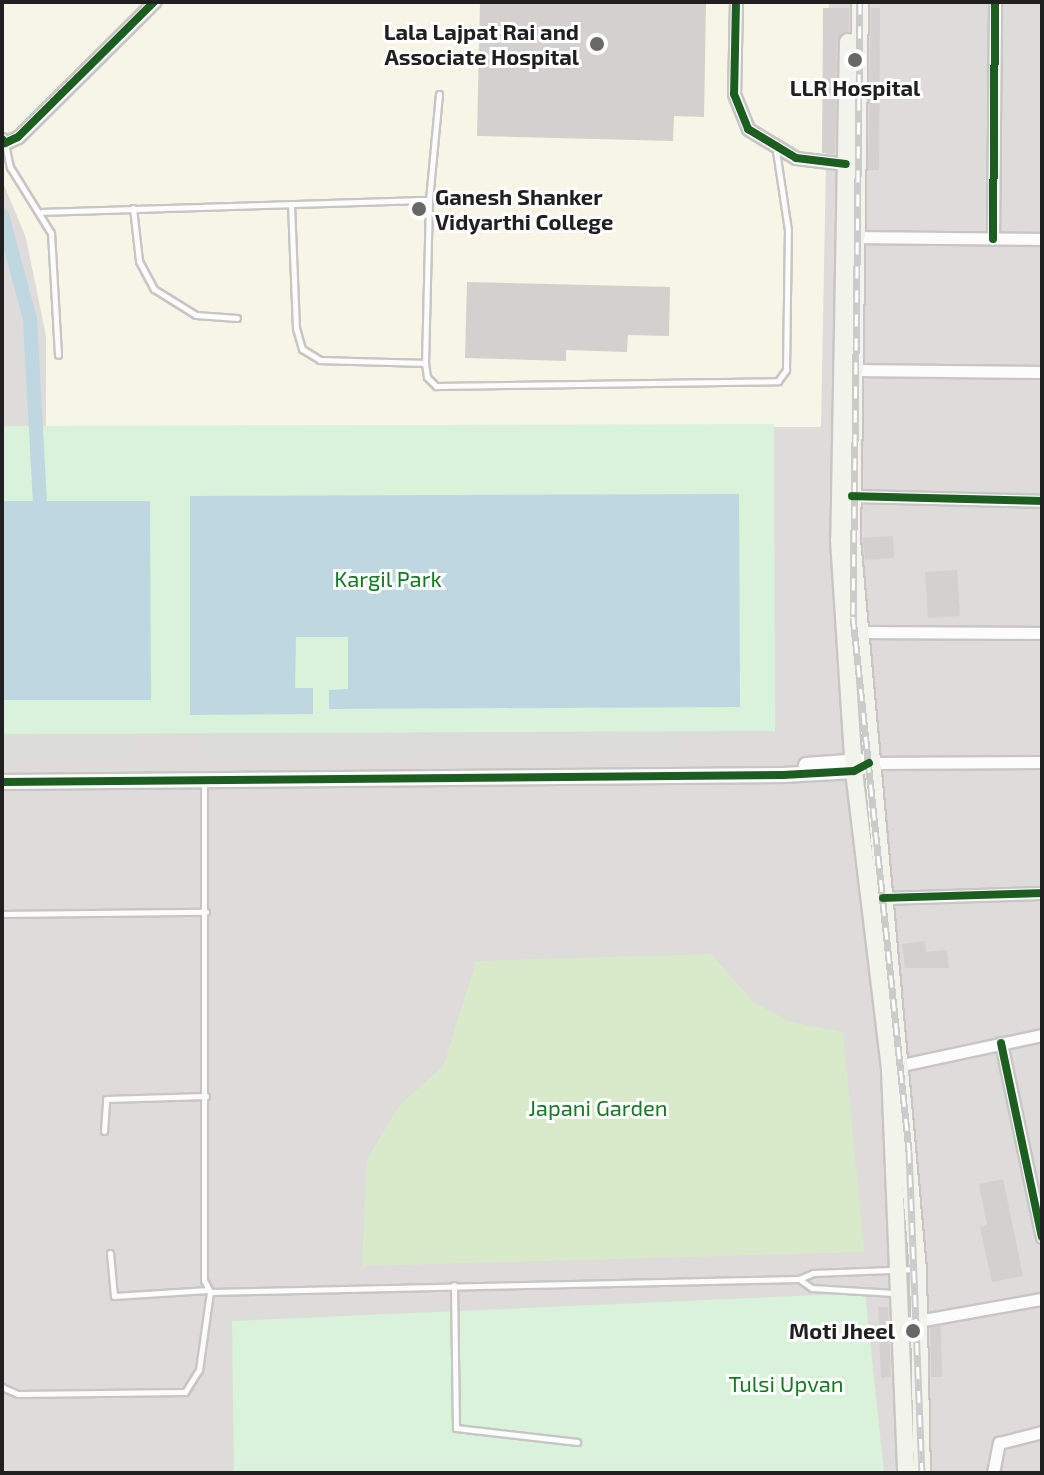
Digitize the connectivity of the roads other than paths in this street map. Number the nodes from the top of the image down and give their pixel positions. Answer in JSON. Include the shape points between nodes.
{"nodes":[{"id":1,"x":154,"y":2,"type":"edge"},
{"id":2,"x":736,"y":2,"type":"edge"},
{"id":3,"x":849,"y":2,"type":"edge"},
{"id":4,"x":860,"y":2,"type":"edge"},
{"id":5,"x":995,"y":2,"type":"edge"},
{"id":6,"x":439,"y":94,"type":"dead end"},
{"id":7,"x":4,"y":141,"type":"edge"},
{"id":8,"x":776,"y":151,"type":"junction"},
{"id":9,"x":846,"y":164,"type":"junction"},
{"id":10,"x":429,"y":200,"type":"junction"},
{"id":11,"x":291,"y":204,"type":"junction"},
{"id":12,"x":133,"y":208,"type":"junction"},
{"id":13,"x":42,"y":212,"type":"junction"},
{"id":14,"x":856,"y":237,"type":"junction"},
{"id":15,"x":993,"y":239,"type":"junction"},
{"id":16,"x":1042,"y":239,"type":"edge"},
{"id":17,"x":237,"y":318,"type":"dead end"},
{"id":18,"x":849,"y":318,"type":"junction"},
{"id":19,"x":58,"y":355,"type":"dead end"},
{"id":20,"x":425,"y":363,"type":"junction"},
{"id":21,"x":854,"y":370,"type":"junction"},
{"id":22,"x":1042,"y":372,"type":"edge"},
{"id":23,"x":852,"y":496,"type":"junction"},
{"id":24,"x":1042,"y":501,"type":"edge"},
{"id":25,"x":858,"y":632,"type":"junction"},
{"id":26,"x":1042,"y":633,"type":"edge"},
{"id":27,"x":1042,"y":762,"type":"edge"},
{"id":28,"x":859,"y":765,"type":"junction"},
{"id":29,"x":204,"y":778,"type":"junction"},
{"id":30,"x":2,"y":782,"type":"edge"},
{"id":31,"x":1042,"y":893,"type":"edge"},
{"id":32,"x":883,"y":898,"type":"junction"},
{"id":33,"x":206,"y":912,"type":"junction"},
{"id":34,"x":2,"y":914,"type":"edge"},
{"id":35,"x":1042,"y":1035,"type":"edge"},
{"id":36,"x":1001,"y":1043,"type":"junction"},
{"id":37,"x":902,"y":1065,"type":"junction"},
{"id":38,"x":206,"y":1096,"type":"junction"},
{"id":39,"x":104,"y":1131,"type":"dead end"},
{"id":40,"x":1042,"y":1237,"type":"edge"},
{"id":41,"x":110,"y":1253,"type":"dead end"},
{"id":42,"x":901,"y":1269,"type":"junction"},
{"id":43,"x":918,"y":1269,"type":"junction"},
{"id":44,"x":799,"y":1279,"type":"junction"},
{"id":45,"x":454,"y":1285,"type":"junction"},
{"id":46,"x":209,"y":1291,"type":"junction"},
{"id":47,"x":901,"y":1294,"type":"junction"},
{"id":48,"x":1042,"y":1299,"type":"edge"},
{"id":49,"x":920,"y":1323,"type":"junction"},
{"id":50,"x":901,"y":1324,"type":"junction"},
{"id":51,"x":2,"y":1387,"type":"edge"},
{"id":52,"x":1042,"y":1432,"type":"edge"},
{"id":53,"x":577,"y":1442,"type":"dead end"},
{"id":54,"x":906,"y":1473,"type":"edge"},
{"id":55,"x":922,"y":1473,"type":"edge"},
{"id":56,"x":993,"y":1473,"type":"edge"}],
"edges":[{"from":1,"to":7,"type":"street","via":[[41,117]]},
{"from":2,"to":8,"type":"street","via":[[734,94],[739,113],[748,129]]},
{"from":3,"to":9,"type":"main road"},
{"from":4,"to":14,"type":"main road"},
{"from":5,"to":15,"type":"street"},
{"from":6,"to":10,"type":"lane"},
{"from":7,"to":13,"type":"lane","via":[[10,167]]},
{"from":8,"to":9,"type":"street"},
{"from":8,"to":20,"type":"lane","via":[[788,230],[786,370],[778,381],[447,387],[430,382]]},
{"from":9,"to":18,"type":"main road"},
{"from":10,"to":11,"type":"lane"},
{"from":10,"to":20,"type":"lane"},
{"from":11,"to":12,"type":"lane"},
{"from":11,"to":20,"type":"lane","via":[[296,328],[302,349],[320,360]]},
{"from":12,"to":13,"type":"lane"},
{"from":12,"to":17,"type":"lane","via":[[139,261],[154,289],[196,315]]},
{"from":13,"to":19,"type":"lane","via":[[53,244]]},
{"from":14,"to":15,"type":"street"},
{"from":14,"to":18,"type":"main road"},
{"from":15,"to":16,"type":"street"},
{"from":18,"to":21,"type":"main road"},
{"from":18,"to":28,"type":"main road","via":[[839,540]]},
{"from":21,"to":22,"type":"street"},
{"from":21,"to":23,"type":"main road"},
{"from":23,"to":24,"type":"street"},
{"from":23,"to":25,"type":"main road"},
{"from":25,"to":26,"type":"street"},
{"from":25,"to":28,"type":"main road"},
{"from":27,"to":28,"type":"street"},
{"from":28,"to":29,"type":"street","via":[[771,772]]},
{"from":28,"to":32,"type":"main road"},
{"from":28,"to":42,"type":"main road","via":[[890,1070]]},
{"from":29,"to":30,"type":"street"},
{"from":29,"to":33,"type":"lane"},
{"from":31,"to":32,"type":"street"},
{"from":32,"to":37,"type":"main road"},
{"from":33,"to":34,"type":"lane"},
{"from":33,"to":38,"type":"lane"},
{"from":35,"to":36,"type":"street"},
{"from":36,"to":37,"type":"street"},
{"from":36,"to":40,"type":"street"},
{"from":37,"to":43,"type":"main road"},
{"from":38,"to":39,"type":"lane","via":[[106,1099]]},
{"from":38,"to":46,"type":"lane"},
{"from":41,"to":46,"type":"lane","via":[[114,1296]]},
{"from":42,"to":43,"type":"lane"},
{"from":42,"to":44,"type":"lane","via":[[813,1273]]},
{"from":42,"to":47,"type":"main road"},
{"from":43,"to":49,"type":"main road"},
{"from":44,"to":45,"type":"lane"},
{"from":44,"to":47,"type":"lane","via":[[812,1288]]},
{"from":45,"to":46,"type":"lane"},
{"from":45,"to":53,"type":"lane","via":[[456,1428]]},
{"from":46,"to":51,"type":"lane","via":[[199,1370],[185,1392],[18,1394]]},
{"from":47,"to":50,"type":"main road"},
{"from":48,"to":49,"type":"street"},
{"from":49,"to":50,"type":"street"},
{"from":49,"to":55,"type":"main road"},
{"from":50,"to":54,"type":"main road"},
{"from":52,"to":56,"type":"street","via":[[999,1443]]}]}
